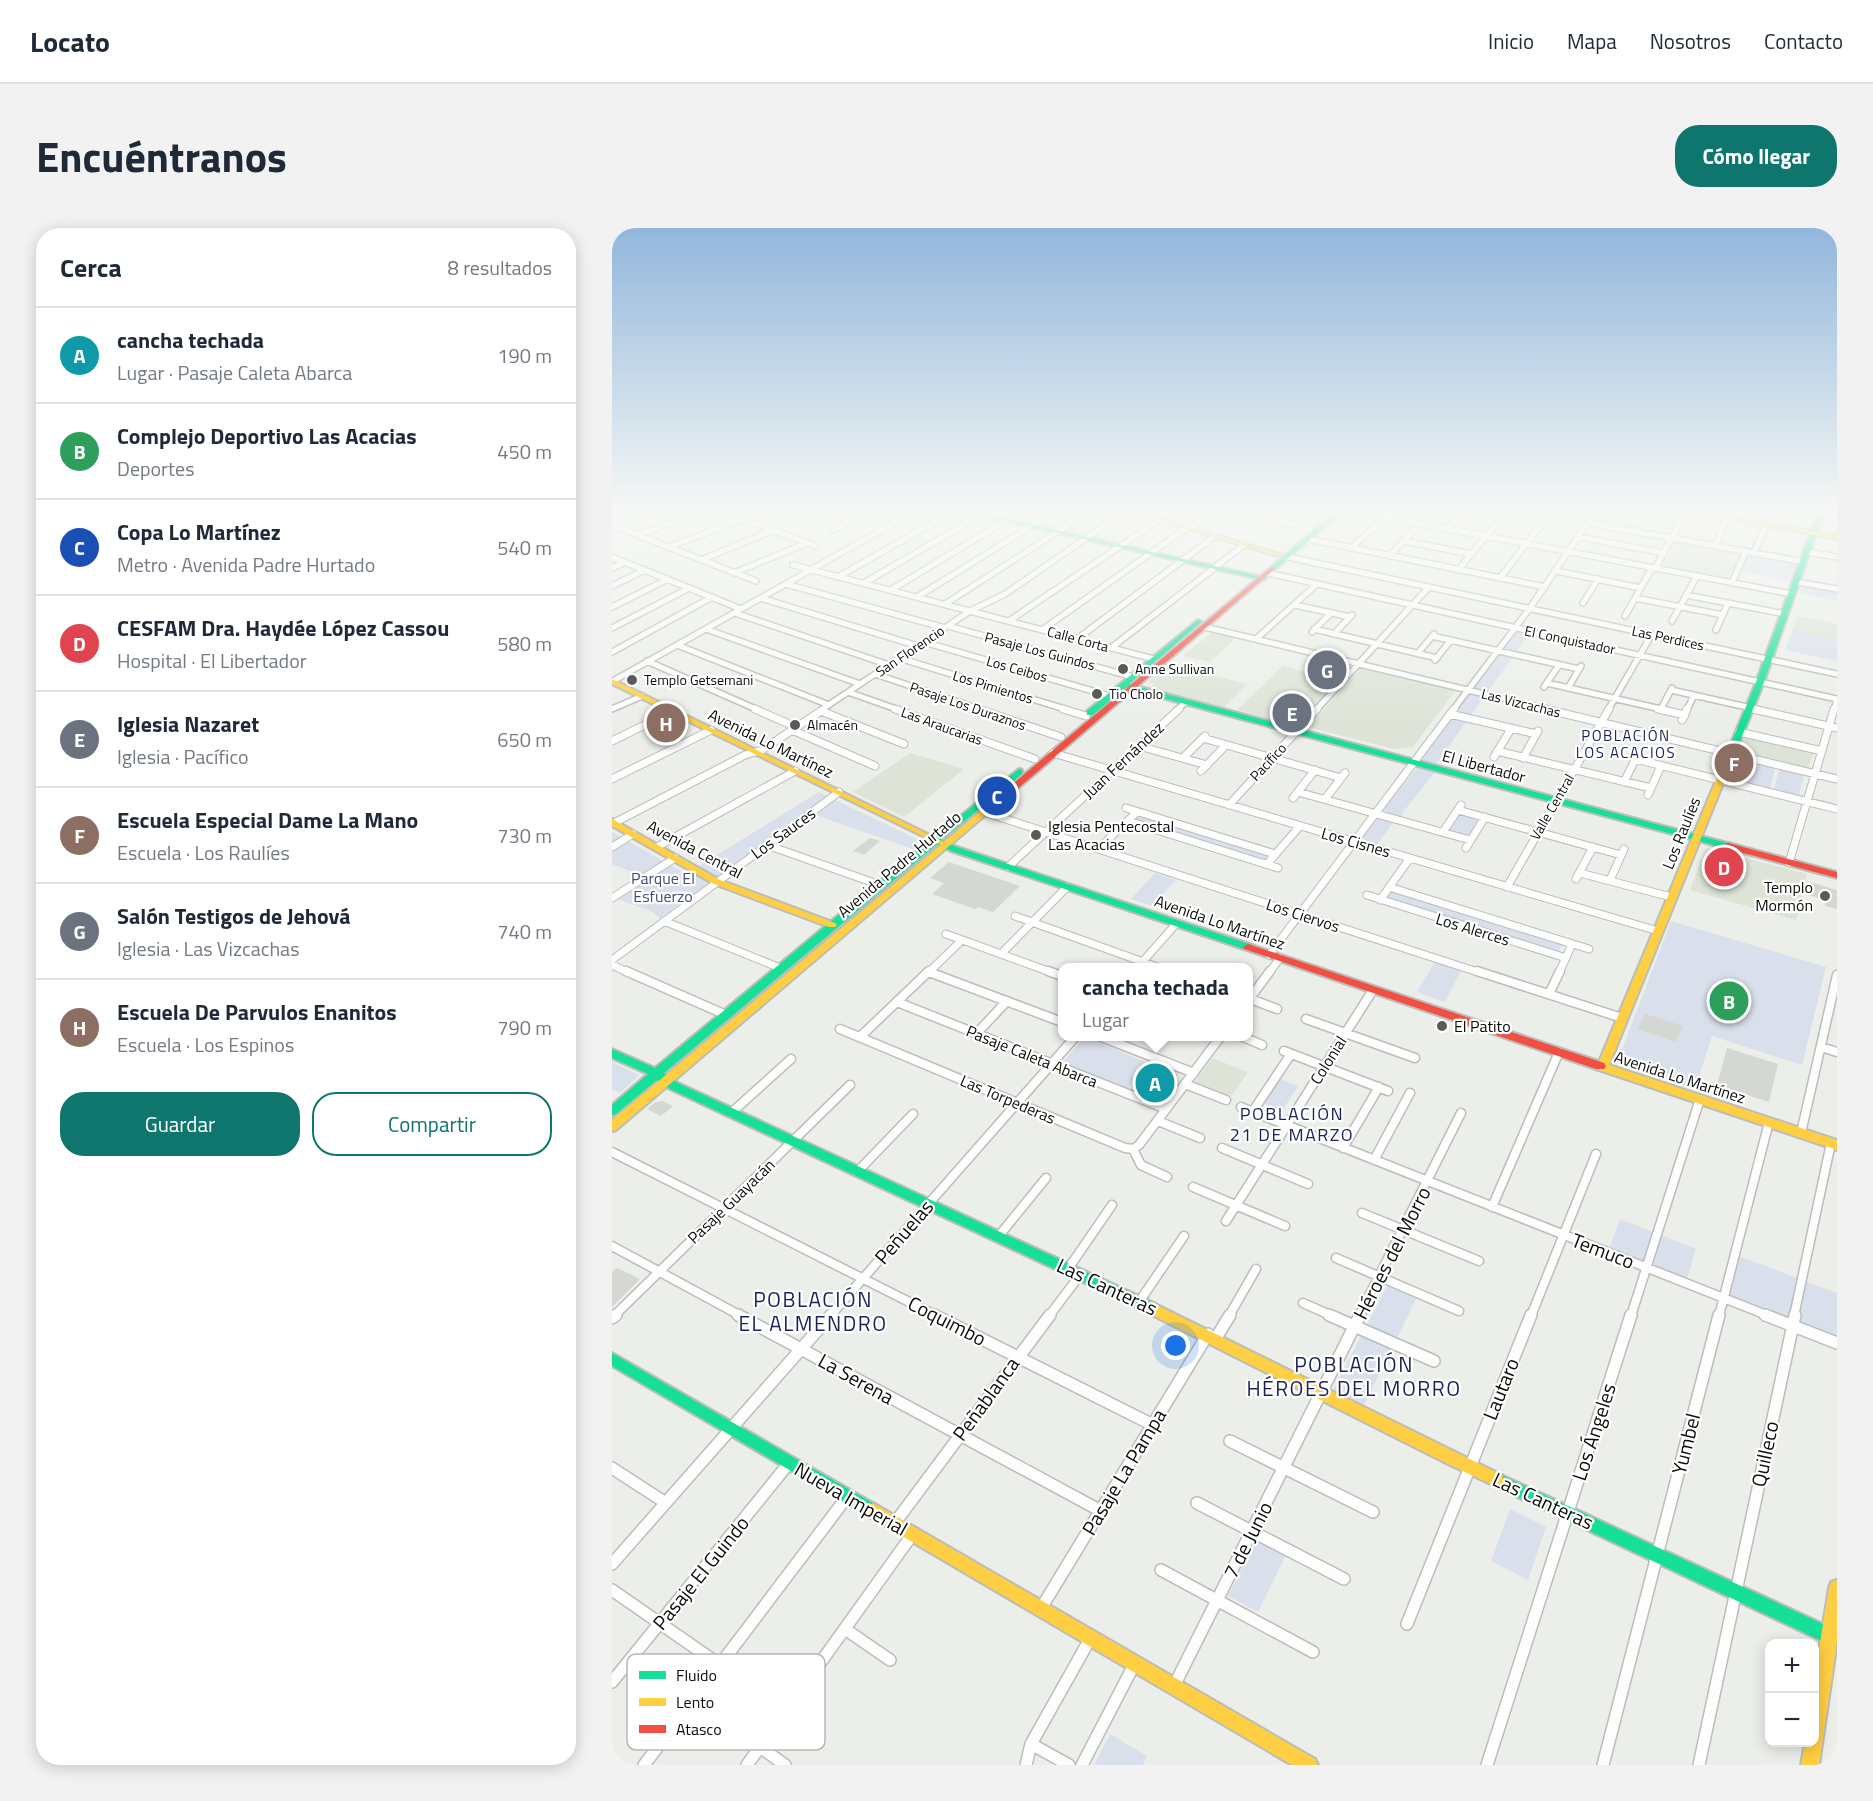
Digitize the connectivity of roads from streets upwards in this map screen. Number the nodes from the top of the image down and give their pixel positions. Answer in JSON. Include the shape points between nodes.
{"nodes":[{"id":1,"x":665,"y":581,"type":"edge"},
{"id":2,"x":672,"y":581,"type":"edge"},
{"id":3,"x":792,"y":581,"type":"edge"},
{"id":4,"x":854,"y":581,"type":"edge"},
{"id":5,"x":868,"y":581,"type":"edge"},
{"id":6,"x":906,"y":581,"type":"edge"},
{"id":7,"x":943,"y":581,"type":"edge"},
{"id":8,"x":982,"y":581,"type":"edge"},
{"id":9,"x":1023,"y":581,"type":"edge"},
{"id":10,"x":1068,"y":581,"type":"edge"},
{"id":11,"x":1112,"y":581,"type":"edge"},
{"id":12,"x":1155,"y":581,"type":"edge"},
{"id":13,"x":1198,"y":581,"type":"edge"},
{"id":14,"x":1256,"y":581,"type":"edge"},
{"id":15,"x":1257,"y":581,"type":"edge"},
{"id":16,"x":1294,"y":581,"type":"edge"},
{"id":17,"x":1399,"y":581,"type":"edge"},
{"id":18,"x":1514,"y":581,"type":"edge"},
{"id":19,"x":1549,"y":581,"type":"edge"},
{"id":20,"x":1597,"y":581,"type":"edge"},
{"id":21,"x":1606,"y":581,"type":"edge"},
{"id":22,"x":1646,"y":581,"type":"edge"},
{"id":23,"x":1694,"y":581,"type":"edge"},
{"id":24,"x":1721,"y":581,"type":"edge"},
{"id":25,"x":1797,"y":582,"type":"joint"},
{"id":26,"x":864,"y":583,"type":"junction"},
{"id":27,"x":1732,"y":583,"type":"joint"},
{"id":28,"x":786,"y":584,"type":"junction"},
{"id":29,"x":1317,"y":584,"type":"junction"},
{"id":30,"x":1429,"y":587,"type":"junction"},
{"id":31,"x":1545,"y":587,"type":"junction"},
{"id":32,"x":689,"y":588,"type":"junction"},
{"id":33,"x":1641,"y":588,"type":"junction"},
{"id":34,"x":1837,"y":589,"type":"edge"},
{"id":35,"x":891,"y":590,"type":"junction"},
{"id":36,"x":1792,"y":594,"type":"junction"},
{"id":37,"x":1686,"y":595,"type":"junction"},
{"id":38,"x":712,"y":597,"type":"junction"},
{"id":39,"x":917,"y":597,"type":"junction"},
{"id":40,"x":760,"y":598,"type":"junction"},
{"id":41,"x":1635,"y":598,"type":"junction"},
{"id":42,"x":1583,"y":603,"type":"dead end"},
{"id":43,"x":1728,"y":603,"type":"junction"},
{"id":44,"x":945,"y":604,"type":"junction"},
{"id":45,"x":1295,"y":604,"type":"junction"},
{"id":46,"x":1412,"y":605,"type":"junction"},
{"id":47,"x":612,"y":607,"type":"edge"},
{"id":48,"x":1680,"y":607,"type":"junction"},
{"id":49,"x":1530,"y":608,"type":"junction"},
{"id":50,"x":741,"y":609,"type":"junction"},
{"id":51,"x":970,"y":611,"type":"junction"},
{"id":52,"x":735,"y":613,"type":"junction"},
{"id":53,"x":1331,"y":613,"type":"junction"},
{"id":54,"x":1785,"y":614,"type":"junction"},
{"id":55,"x":1723,"y":615,"type":"junction"},
{"id":56,"x":1624,"y":616,"type":"dead end"},
{"id":57,"x":1009,"y":621,"type":"junction"},
{"id":58,"x":1672,"y":621,"type":"dead end"},
{"id":59,"x":946,"y":627,"type":"junction"},
{"id":60,"x":1205,"y":627,"type":"junction"},
{"id":61,"x":612,"y":628,"type":"edge"},
{"id":62,"x":706,"y":628,"type":"junction"},
{"id":63,"x":1515,"y":628,"type":"junction"},
{"id":64,"x":1042,"y":630,"type":"junction"},
{"id":65,"x":1716,"y":630,"type":"dead end"},
{"id":66,"x":1334,"y":634,"type":"junction"},
{"id":67,"x":1652,"y":634,"type":"junction"},
{"id":68,"x":1077,"y":639,"type":"junction"},
{"id":69,"x":1256,"y":639,"type":"junction"},
{"id":70,"x":1451,"y":640,"type":"junction"},
{"id":71,"x":924,"y":642,"type":"junction"},
{"id":72,"x":1377,"y":644,"type":"junction"},
{"id":73,"x":677,"y":645,"type":"junction"},
{"id":74,"x":918,"y":646,"type":"junction"},
{"id":75,"x":1111,"y":648,"type":"junction"},
{"id":76,"x":1498,"y":651,"type":"junction"},
{"id":77,"x":612,"y":652,"type":"edge"},
{"id":78,"x":1418,"y":653,"type":"junction"},
{"id":79,"x":1640,"y":656,"type":"junction"},
{"id":80,"x":899,"y":658,"type":"junction"},
{"id":81,"x":1154,"y":659,"type":"junction"},
{"id":82,"x":1768,"y":659,"type":"junction"},
{"id":83,"x":647,"y":662,"type":"junction"},
{"id":84,"x":1358,"y":664,"type":"junction"},
{"id":85,"x":889,"y":665,"type":"junction"},
{"id":86,"x":1559,"y":665,"type":"junction"},
{"id":87,"x":875,"y":674,"type":"junction"},
{"id":88,"x":1837,"y":674,"type":"edge"},
{"id":89,"x":612,"y":681,"type":"edge"},
{"id":90,"x":1760,"y":682,"type":"junction"},
{"id":91,"x":860,"y":684,"type":"junction"},
{"id":92,"x":1130,"y":684,"type":"junction"},
{"id":93,"x":1568,"y":687,"type":"junction"},
{"id":94,"x":1468,"y":690,"type":"junction"},
{"id":95,"x":848,"y":692,"type":"junction"},
{"id":96,"x":642,"y":696,"type":"junction"},
{"id":97,"x":1110,"y":696,"type":"junction"},
{"id":98,"x":1694,"y":696,"type":"junction"},
{"id":99,"x":1615,"y":698,"type":"junction"},
{"id":100,"x":1837,"y":700,"type":"edge"},
{"id":101,"x":1186,"y":702,"type":"junction"},
{"id":102,"x":829,"y":705,"type":"junction"},
{"id":103,"x":1749,"y":708,"type":"junction"},
{"id":104,"x":612,"y":709,"type":"edge"},
{"id":105,"x":1661,"y":709,"type":"junction"},
{"id":106,"x":674,"y":711,"type":"junction"},
{"id":107,"x":821,"y":711,"type":"junction"},
{"id":108,"x":1450,"y":714,"type":"junction"},
{"id":109,"x":1086,"y":716,"type":"junction"},
{"id":110,"x":1601,"y":722,"type":"junction"},
{"id":111,"x":1829,"y":726,"type":"junction"},
{"id":112,"x":1837,"y":728,"type":"edge"},
{"id":113,"x":794,"y":729,"type":"junction"},
{"id":114,"x":1511,"y":729,"type":"junction"},
{"id":115,"x":711,"y":730,"type":"junction"},
{"id":116,"x":1296,"y":731,"type":"junction"},
{"id":117,"x":1739,"y":732,"type":"junction"},
{"id":118,"x":1061,"y":737,"type":"junction"},
{"id":119,"x":612,"y":741,"type":"edge"},
{"id":120,"x":904,"y":744,"type":"dead end"},
{"id":121,"x":1226,"y":745,"type":"junction"},
{"id":122,"x":1139,"y":746,"type":"junction"},
{"id":123,"x":754,"y":751,"type":"junction"},
{"id":124,"x":1822,"y":751,"type":"junction"},
{"id":125,"x":1053,"y":753,"type":"junction"},
{"id":126,"x":1730,"y":754,"type":"junction"},
{"id":127,"x":1182,"y":758,"type":"junction"},
{"id":128,"x":1271,"y":758,"type":"junction"},
{"id":129,"x":1523,"y":758,"type":"junction"},
{"id":130,"x":1035,"y":759,"type":"junction"},
{"id":131,"x":1414,"y":763,"type":"junction"},
{"id":132,"x":1207,"y":765,"type":"junction"},
{"id":133,"x":875,"y":766,"type":"dead end"},
{"id":134,"x":1661,"y":766,"type":"junction"},
{"id":135,"x":1112,"y":770,"type":"junction"},
{"id":136,"x":1315,"y":770,"type":"junction"},
{"id":137,"x":1574,"y":770,"type":"junction"},
{"id":138,"x":795,"y":771,"type":"junction"},
{"id":139,"x":1201,"y":771,"type":"dead end"},
{"id":140,"x":1815,"y":774,"type":"junction"},
{"id":141,"x":612,"y":779,"type":"edge"},
{"id":142,"x":1837,"y":779,"type":"edge"},
{"id":143,"x":1719,"y":780,"type":"junction"},
{"id":144,"x":1624,"y":782,"type":"junction"},
{"id":145,"x":838,"y":792,"type":"junction"},
{"id":146,"x":1325,"y":799,"type":"junction"},
{"id":147,"x":1556,"y":801,"type":"junction"},
{"id":148,"x":1807,"y":802,"type":"junction"},
{"id":149,"x":1228,"y":805,"type":"junction"},
{"id":150,"x":1126,"y":808,"type":"dead end"},
{"id":151,"x":1837,"y":809,"type":"edge"},
{"id":152,"x":984,"y":812,"type":"junction"},
{"id":153,"x":1137,"y":812,"type":"junction"},
{"id":154,"x":1376,"y":814,"type":"junction"},
{"id":155,"x":1485,"y":818,"type":"junction"},
{"id":156,"x":1128,"y":821,"type":"junction"},
{"id":157,"x":613,"y":822,"type":"edge"},
{"id":158,"x":1299,"y":826,"type":"junction"},
{"id":159,"x":1045,"y":832,"type":"junction"},
{"id":160,"x":1443,"y":832,"type":"junction"},
{"id":161,"x":1538,"y":832,"type":"junction"},
{"id":162,"x":633,"y":834,"type":"junction"},
{"id":163,"x":1695,"y":838,"type":"junction"},
{"id":164,"x":1470,"y":840,"type":"junction"},
{"id":165,"x":940,"y":842,"type":"junction"},
{"id":166,"x":1354,"y":842,"type":"junction"},
{"id":167,"x":767,"y":845,"type":"junction"},
{"id":168,"x":612,"y":847,"type":"edge"},
{"id":169,"x":657,"y":847,"type":"junction"},
{"id":170,"x":1593,"y":847,"type":"junction"},
{"id":171,"x":1466,"y":848,"type":"dead end"},
{"id":172,"x":1098,"y":849,"type":"junction"},
{"id":173,"x":1275,"y":855,"type":"junction"},
{"id":174,"x":675,"y":858,"type":"junction"},
{"id":175,"x":1410,"y":858,"type":"junction"},
{"id":176,"x":1789,"y":862,"type":"junction"},
{"id":177,"x":1267,"y":864,"type":"junction"},
{"id":178,"x":1008,"y":867,"type":"junction"},
{"id":179,"x":1278,"y":868,"type":"dead end"},
{"id":180,"x":1837,"y":875,"type":"edge"},
{"id":181,"x":1610,"y":880,"type":"junction"},
{"id":182,"x":717,"y":882,"type":"junction"},
{"id":183,"x":880,"y":885,"type":"junction"},
{"id":184,"x":1067,"y":887,"type":"junction"},
{"id":185,"x":1389,"y":887,"type":"junction"},
{"id":186,"x":1507,"y":887,"type":"junction"},
{"id":187,"x":1367,"y":895,"type":"dead end"},
{"id":188,"x":1671,"y":897,"type":"junction"},
{"id":189,"x":612,"y":898,"type":"edge"},
{"id":190,"x":1380,"y":900,"type":"junction"},
{"id":191,"x":1300,"y":914,"type":"junction"},
{"id":192,"x":1015,"y":916,"type":"dead end"},
{"id":193,"x":664,"y":921,"type":"junction"},
{"id":194,"x":1032,"y":922,"type":"junction"},
{"id":195,"x":1176,"y":924,"type":"junction"},
{"id":196,"x":832,"y":925,"type":"junction"},
{"id":197,"x":1658,"y":931,"type":"junction"},
{"id":198,"x":946,"y":934,"type":"dead end"},
{"id":199,"x":837,"y":937,"type":"junction"},
{"id":200,"x":962,"y":940,"type":"junction"},
{"id":201,"x":1572,"y":944,"type":"junction"},
{"id":202,"x":1589,"y":949,"type":"dead end"},
{"id":203,"x":1001,"y":954,"type":"junction"},
{"id":204,"x":1275,"y":957,"type":"junction"},
{"id":205,"x":1566,"y":958,"type":"junction"},
{"id":206,"x":612,"y":960,"type":"edge"},
{"id":207,"x":1137,"y":963,"type":"edge"},
{"id":208,"x":1141,"y":963,"type":"edge"},
{"id":209,"x":612,"y":965,"type":"edge"},
{"id":210,"x":780,"y":969,"type":"junction"},
{"id":211,"x":929,"y":972,"type":"junction"},
{"id":212,"x":1058,"y":975,"type":"edge"},
{"id":213,"x":1837,"y":975,"type":"edge"},
{"id":214,"x":1373,"y":990,"type":"junction"},
{"id":215,"x":1253,"y":991,"type":"edge"},
{"id":216,"x":1548,"y":994,"type":"junction"},
{"id":217,"x":1007,"y":1001,"type":"junction"},
{"id":218,"x":1253,"y":1001,"type":"edge"},
{"id":219,"x":897,"y":1002,"type":"junction"},
{"id":220,"x":1834,"y":1003,"type":"edge"},
{"id":221,"x":1277,"y":1008,"type":"dead end"},
{"id":222,"x":726,"y":1015,"type":"junction"},
{"id":223,"x":1622,"y":1018,"type":"junction"},
{"id":224,"x":1306,"y":1019,"type":"dead end"},
{"id":225,"x":1058,"y":1020,"type":"edge"},
{"id":226,"x":840,"y":1029,"type":"dead end"},
{"id":227,"x":1345,"y":1033,"type":"junction"},
{"id":228,"x":976,"y":1034,"type":"junction"},
{"id":229,"x":860,"y":1037,"type":"junction"},
{"id":230,"x":1072,"y":1041,"type":"edge"},
{"id":231,"x":1112,"y":1041,"type":"edge"},
{"id":232,"x":1217,"y":1041,"type":"edge"},
{"id":233,"x":1253,"y":1041,"type":"edge"},
{"id":234,"x":1262,"y":1045,"type":"dead end"},
{"id":235,"x":1821,"y":1047,"type":"junction"},
{"id":236,"x":1559,"y":1052,"type":"junction"},
{"id":237,"x":1837,"y":1052,"type":"edge"},
{"id":238,"x":612,"y":1053,"type":"edge"},
{"id":239,"x":1415,"y":1058,"type":"dead end"},
{"id":240,"x":791,"y":1059,"type":"dead end"},
{"id":241,"x":1052,"y":1064,"type":"junction"},
{"id":242,"x":1603,"y":1066,"type":"junction"},
{"id":243,"x":1324,"y":1067,"type":"junction"},
{"id":244,"x":1194,"y":1073,"type":"junction"},
{"id":245,"x":661,"y":1078,"type":"junction"},
{"id":246,"x":1185,"y":1084,"type":"junction"},
{"id":247,"x":850,"y":1085,"type":"dead end"},
{"id":248,"x":1379,"y":1087,"type":"junction"},
{"id":249,"x":1388,"y":1091,"type":"dead end"},
{"id":250,"x":1410,"y":1093,"type":"dead end"},
{"id":251,"x":1700,"y":1099,"type":"junction"},
{"id":252,"x":1226,"y":1100,"type":"dead end"},
{"id":253,"x":1018,"y":1103,"type":"junction"},
{"id":254,"x":1241,"y":1107,"type":"dead end"},
{"id":255,"x":1166,"y":1109,"type":"junction"},
{"id":256,"x":612,"y":1111,"type":"edge"},
{"id":257,"x":1253,"y":1112,"type":"junction"},
{"id":258,"x":732,"y":1113,"type":"junction"},
{"id":259,"x":1461,"y":1113,"type":"dead end"},
{"id":260,"x":913,"y":1114,"type":"dead end"},
{"id":261,"x":1158,"y":1120,"type":"junction"},
{"id":262,"x":1769,"y":1122,"type":"junction"},
{"id":263,"x":1287,"y":1125,"type":"junction"},
{"id":264,"x":612,"y":1127,"type":"edge"},
{"id":265,"x":1801,"y":1133,"type":"junction"},
{"id":266,"x":1200,"y":1138,"type":"dead end"},
{"id":267,"x":793,"y":1141,"type":"junction"},
{"id":268,"x":1834,"y":1144,"type":"edge"},
{"id":269,"x":1222,"y":1148,"type":"dead end"},
{"id":270,"x":1343,"y":1148,"type":"junction"},
{"id":271,"x":1133,"y":1149,"type":"junction"},
{"id":272,"x":612,"y":1152,"type":"edge"},
{"id":273,"x":1596,"y":1154,"type":"dead end"},
{"id":274,"x":1372,"y":1159,"type":"junction"},
{"id":275,"x":1262,"y":1165,"type":"junction"},
{"id":276,"x":858,"y":1171,"type":"junction"},
{"id":277,"x":1167,"y":1177,"type":"dead end"},
{"id":278,"x":1046,"y":1179,"type":"dead end"},
{"id":279,"x":1428,"y":1182,"type":"junction"},
{"id":280,"x":1308,"y":1184,"type":"dead end"},
{"id":281,"x":1193,"y":1187,"type":"dead end"},
{"id":282,"x":928,"y":1204,"type":"junction"},
{"id":283,"x":1112,"y":1205,"type":"dead end"},
{"id":284,"x":1236,"y":1205,"type":"junction"},
{"id":285,"x":1492,"y":1207,"type":"junction"},
{"id":286,"x":724,"y":1208,"type":"junction"},
{"id":287,"x":1362,"y":1213,"type":"dead end"},
{"id":288,"x":1226,"y":1221,"type":"dead end"},
{"id":289,"x":1285,"y":1227,"type":"dead end"},
{"id":290,"x":1404,"y":1230,"type":"junction"},
{"id":291,"x":1184,"y":1236,"type":"dead end"},
{"id":292,"x":1563,"y":1236,"type":"junction"},
{"id":293,"x":998,"y":1237,"type":"junction"},
{"id":294,"x":612,"y":1246,"type":"edge"},
{"id":295,"x":1336,"y":1258,"type":"dead end"},
{"id":296,"x":1479,"y":1261,"type":"dead end"},
{"id":297,"x":1647,"y":1268,"type":"junction"},
{"id":298,"x":1068,"y":1269,"type":"junction"},
{"id":299,"x":1256,"y":1269,"type":"dead end"},
{"id":300,"x":659,"y":1272,"type":"junction"},
{"id":301,"x":1080,"y":1275,"type":"junction"},
{"id":302,"x":1380,"y":1277,"type":"junction"},
{"id":303,"x":863,"y":1278,"type":"junction"},
{"id":304,"x":1724,"y":1298,"type":"junction"},
{"id":305,"x":1139,"y":1302,"type":"junction"},
{"id":306,"x":1303,"y":1303,"type":"dead end"},
{"id":307,"x":1459,"y":1311,"type":"dead end"},
{"id":308,"x":612,"y":1318,"type":"edge"},
{"id":309,"x":1792,"y":1325,"type":"junction"},
{"id":310,"x":1356,"y":1326,"type":"junction"},
{"id":311,"x":1212,"y":1336,"type":"junction"},
{"id":312,"x":1837,"y":1342,"type":"edge"},
{"id":313,"x":801,"y":1349,"type":"junction"},
{"id":314,"x":1017,"y":1356,"type":"junction"},
{"id":315,"x":612,"y":1359,"type":"edge"},
{"id":316,"x":1434,"y":1361,"type":"dead end"},
{"id":317,"x":1322,"y":1392,"type":"junction"},
{"id":318,"x":1153,"y":1425,"type":"junction"},
{"id":319,"x":731,"y":1429,"type":"junction"},
{"id":320,"x":960,"y":1435,"type":"junction"},
{"id":321,"x":1230,"y":1441,"type":"dead end"},
{"id":322,"x":789,"y":1463,"type":"junction"},
{"id":323,"x":1470,"y":1467,"type":"junction"},
{"id":324,"x":612,"y":1468,"type":"edge"},
{"id":325,"x":1284,"y":1468,"type":"junction"},
{"id":326,"x":847,"y":1497,"type":"junction"},
{"id":327,"x":666,"y":1503,"type":"junction"},
{"id":328,"x":1197,"y":1503,"type":"dead end"},
{"id":329,"x":1101,"y":1511,"type":"junction"},
{"id":330,"x":1373,"y":1512,"type":"dead end"},
{"id":331,"x":1568,"y":1513,"type":"junction"},
{"id":332,"x":894,"y":1524,"type":"junction"},
{"id":333,"x":1252,"y":1531,"type":"junction"},
{"id":334,"x":912,"y":1535,"type":"junction"},
{"id":335,"x":1657,"y":1555,"type":"junction"},
{"id":336,"x":612,"y":1564,"type":"edge"},
{"id":337,"x":1161,"y":1570,"type":"dead end"},
{"id":338,"x":1344,"y":1579,"type":"dead end"},
{"id":339,"x":1837,"y":1588,"type":"edge"},
{"id":340,"x":612,"y":1590,"type":"edge"},
{"id":341,"x":1736,"y":1592,"type":"junction"},
{"id":342,"x":1217,"y":1600,"type":"junction"},
{"id":343,"x":1040,"y":1610,"type":"junction"},
{"id":344,"x":660,"y":1623,"type":"junction"},
{"id":345,"x":1407,"y":1624,"type":"dead end"},
{"id":346,"x":845,"y":1629,"type":"junction"},
{"id":347,"x":1833,"y":1638,"type":"edge"},
{"id":348,"x":1090,"y":1639,"type":"junction"},
{"id":349,"x":1313,"y":1652,"type":"dead end"},
{"id":350,"x":635,"y":1654,"type":"edge"},
{"id":351,"x":704,"y":1654,"type":"edge"},
{"id":352,"x":728,"y":1654,"type":"edge"},
{"id":353,"x":825,"y":1657,"type":"edge"},
{"id":354,"x":890,"y":1660,"type":"dead end"},
{"id":355,"x":627,"y":1664,"type":"edge"},
{"id":356,"x":1134,"y":1665,"type":"junction"},
{"id":357,"x":612,"y":1682,"type":"edge"},
{"id":358,"x":1173,"y":1688,"type":"junction"},
{"id":359,"x":1819,"y":1714,"type":"edge"},
{"id":360,"x":1031,"y":1744,"type":"junction"},
{"id":361,"x":1813,"y":1747,"type":"edge"},
{"id":362,"x":655,"y":1750,"type":"edge"},
{"id":363,"x":758,"y":1750,"type":"edge"},
{"id":364,"x":764,"y":1750,"type":"edge"},
{"id":365,"x":644,"y":1765,"type":"edge"},
{"id":366,"x":747,"y":1765,"type":"edge"},
{"id":367,"x":785,"y":1765,"type":"edge"},
{"id":368,"x":1026,"y":1765,"type":"edge"},
{"id":369,"x":1069,"y":1765,"type":"edge"},
{"id":370,"x":1082,"y":1765,"type":"edge"},
{"id":371,"x":1309,"y":1765,"type":"edge"},
{"id":372,"x":1487,"y":1765,"type":"edge"},
{"id":373,"x":1603,"y":1765,"type":"edge"},
{"id":374,"x":1699,"y":1765,"type":"edge"},
{"id":375,"x":1810,"y":1765,"type":"edge"}],
"edges":[{"from":1,"to":47,"type":"street"},
{"from":2,"to":32,"type":"street"},
{"from":3,"to":28,"type":"street"},
{"from":4,"to":26,"type":"street","name":"Calle Corta"},
{"from":5,"to":26,"type":"street"},
{"from":6,"to":35,"type":"street"},
{"from":7,"to":39,"type":"street"},
{"from":8,"to":44,"type":"street"},
{"from":9,"to":51,"type":"street","name":"San Florencio"},
{"from":10,"to":57,"type":"street"},
{"from":11,"to":64,"type":"street"},
{"from":12,"to":68,"type":"street"},
{"from":13,"to":75,"type":"street"},
{"from":14,"to":81,"type":"street","name":"Avenida Padre Hurtado"},
{"from":15,"to":60,"type":"street","name":"Avenida Padre Hurtado"},
{"from":16,"to":29,"type":"street","name":"El Conquistador"},
{"from":17,"to":30,"type":"street","name":"Las Perdices"},
{"from":18,"to":31,"type":"street"},
{"from":19,"to":31,"type":"street"},
{"from":20,"to":42,"type":"street"},
{"from":21,"to":33,"type":"street"},
{"from":22,"to":33,"type":"street"},
{"from":23,"to":37,"type":"street"},
{"from":24,"to":27,"type":"street"},
{"from":25,"to":34,"type":"street"},
{"from":25,"to":36,"type":"street","name":"Los Raulíes"},
{"from":26,"to":35,"type":"street","name":"Calle Corta"},
{"from":27,"to":36,"type":"street"},
{"from":28,"to":40,"type":"street"},
{"from":28,"to":59,"type":"street","name":"Pasaje Los Guindos"},
{"from":29,"to":45,"type":"street"},
{"from":29,"to":46,"type":"street","name":"El Conquistador"},
{"from":30,"to":46,"type":"street","name":"Pacífico"},
{"from":30,"to":49,"type":"street","name":"Las Perdices"},
{"from":31,"to":49,"type":"street"},
{"from":32,"to":38,"type":"street"},
{"from":32,"to":61,"type":"street"},
{"from":33,"to":41,"type":"street"},
{"from":35,"to":39,"type":"street","name":"Calle Corta"},
{"from":36,"to":54,"type":"street","name":"Los Raulíes"},
{"from":37,"to":43,"type":"street"},
{"from":37,"to":48,"type":"street"},
{"from":38,"to":50,"type":"street"},
{"from":38,"to":77,"type":"street"},
{"from":39,"to":44,"type":"street","name":"Calle Corta"},
{"from":40,"to":50,"type":"street"},
{"from":40,"to":74,"type":"street"},
{"from":41,"to":48,"type":"street"},
{"from":41,"to":56,"type":"street"},
{"from":43,"to":54,"type":"street"},
{"from":43,"to":55,"type":"street"},
{"from":44,"to":51,"type":"street","name":"Calle Corta"},
{"from":45,"to":53,"type":"street"},
{"from":45,"to":69,"type":"street"},
{"from":46,"to":63,"type":"street","name":"El Conquistador"},
{"from":46,"to":72,"type":"street","name":"Pacífico"},
{"from":48,"to":55,"type":"street"},
{"from":48,"to":58,"type":"street"},
{"from":49,"to":63,"type":"street"},
{"from":49,"to":67,"type":"street","name":"Las Perdices"},
{"from":50,"to":52,"type":"street"},
{"from":51,"to":57,"type":"street","name":"Calle Corta"},
{"from":51,"to":59,"type":"street","name":"San Florencio"},
{"from":52,"to":62,"type":"street"},
{"from":52,"to":85,"type":"street"},
{"from":53,"to":66,"type":"street","via":[[1352,615]]},
{"from":53,"to":66,"type":"street","via":[[1312,631]]},
{"from":54,"to":82,"type":"street","name":"Los Raulíes"},
{"from":55,"to":65,"type":"street"},
{"from":57,"to":64,"type":"street","name":"Calle Corta"},
{"from":59,"to":71,"type":"street","name":"San Florencio"},
{"from":59,"to":92,"type":"street","name":"Pasaje Los Guindos"},
{"from":60,"to":69,"type":"street","name":"Las Vizcachas"},
{"from":60,"to":92,"type":"street","name":"Avenida Padre Hurtado"},
{"from":62,"to":73,"type":"street"},
{"from":62,"to":91,"type":"street"},
{"from":63,"to":76,"type":"street"},
{"from":63,"to":79,"type":"street","name":"El Conquistador"},
{"from":64,"to":68,"type":"street","name":"Calle Corta"},
{"from":66,"to":72,"type":"street"},
{"from":67,"to":79,"type":"street","name":"Valle Central"},
{"from":67,"to":82,"type":"street","name":"Las Perdices"},
{"from":68,"to":75,"type":"street","name":"Calle Corta"},
{"from":69,"to":84,"type":"street","name":"Las Vizcachas"},
{"from":70,"to":76,"type":"street"},
{"from":70,"to":78,"type":"street","via":[[1434,634]]},
{"from":70,"to":78,"type":"street","via":[[1436,660]]},
{"from":71,"to":74,"type":"street","name":"San Florencio"},
{"from":71,"to":97,"type":"street","name":"Los Ceibos"},
{"from":72,"to":78,"type":"street"},
{"from":72,"to":84,"type":"street","name":"Pacífico"},
{"from":73,"to":83,"type":"street"},
{"from":73,"to":102,"type":"street"},
{"from":74,"to":80,"type":"street","name":"San Florencio"},
{"from":75,"to":81,"type":"street","name":"Calle Corta"},
{"from":76,"to":86,"type":"street"},
{"from":76,"to":94,"type":"street"},
{"from":79,"to":90,"type":"street","name":"El Conquistador"},
{"from":79,"to":99,"type":"street","name":"Valle Central"},
{"from":80,"to":85,"type":"street","name":"San Florencio"},
{"from":80,"to":109,"type":"street","name":"Los Pimientos"},
{"from":81,"to":92,"type":"street","name":"Avenida Padre Hurtado"},
{"from":82,"to":88,"type":"street","name":"Las Perdices"},
{"from":82,"to":90,"type":"street","name":"Los Raulíes"},
{"from":83,"to":89,"type":"street"},
{"from":83,"to":113,"type":"street"},
{"from":84,"to":94,"type":"street","name":"Las Vizcachas"},
{"from":84,"to":116,"type":"street","name":"Pacífico"},
{"from":85,"to":87,"type":"street","name":"San Florencio"},
{"from":86,"to":93,"type":"street","via":[[1581,667]]},
{"from":86,"to":93,"type":"street","via":[[1546,685]]},
{"from":87,"to":91,"type":"street","name":"San Florencio"},
{"from":87,"to":118,"type":"street","name":"Pasaje Los Duraznos"},
{"from":89,"to":96,"type":"street","name":"Avenida Lo Martínez"},
{"from":90,"to":100,"type":"street","name":"El Conquistador"},
{"from":90,"to":103,"type":"street","name":"Los Raulíes"},
{"from":91,"to":95,"type":"street","name":"San Florencio"},
{"from":92,"to":97,"type":"street","name":"Avenida Padre Hurtado"},
{"from":92,"to":101,"type":"street","name":"El Libertador"},
{"from":92,"to":125,"type":"street","name":"Avenida Padre Hurtado"},
{"from":93,"to":99,"type":"street"},
{"from":94,"to":108,"type":"street"},
{"from":94,"to":110,"type":"street","name":"Las Vizcachas"},
{"from":95,"to":102,"type":"street","name":"San Florencio"},
{"from":95,"to":130,"type":"street","name":"Las Araucarias"},
{"from":96,"to":104,"type":"street"},
{"from":96,"to":106,"type":"street","name":"Avenida Lo Martínez"},
{"from":97,"to":109,"type":"street","name":"Avenida Padre Hurtado"},
{"from":98,"to":103,"type":"street"},
{"from":98,"to":105,"type":"street","via":[[1672,688]]},
{"from":98,"to":105,"type":"street","via":[[1684,717]]},
{"from":99,"to":105,"type":"street"},
{"from":99,"to":110,"type":"street","name":"Valle Central"},
{"from":100,"to":111,"type":"street"},
{"from":101,"to":116,"type":"street","name":"El Libertador"},
{"from":101,"to":122,"type":"street","name":"Juan Fernández"},
{"from":102,"to":107,"type":"street","name":"San Florencio"},
{"from":103,"to":111,"type":"street"},
{"from":103,"to":117,"type":"street","name":"Los Raulíes"},
{"from":106,"to":115,"type":"street","name":"Avenida Lo Martínez"},
{"from":106,"to":119,"type":"street"},
{"from":107,"to":113,"type":"street","name":"San Florencio"},
{"from":107,"to":120,"type":"street"},
{"from":108,"to":114,"type":"street"},
{"from":108,"to":131,"type":"street"},
{"from":109,"to":118,"type":"street","name":"Avenida Padre Hurtado"},
{"from":110,"to":126,"type":"street","name":"Las Vizcachas"},
{"from":110,"to":137,"type":"street","name":"Valle Central"},
{"from":111,"to":112,"type":"street"},
{"from":111,"to":124,"type":"street"},
{"from":113,"to":123,"type":"street","name":"San Florencio"},
{"from":113,"to":133,"type":"street"},
{"from":114,"to":129,"type":"street","via":[[1537,732]]},
{"from":114,"to":129,"type":"street","via":[[1496,754]]},
{"from":115,"to":123,"type":"street","name":"Avenida Lo Martínez"},
{"from":115,"to":141,"type":"street"},
{"from":116,"to":128,"type":"street","name":"Pacífico"},
{"from":116,"to":131,"type":"street","name":"El Libertador"},
{"from":117,"to":124,"type":"street"},
{"from":117,"to":126,"type":"street","name":"Los Raulíes"},
{"from":118,"to":130,"type":"street","name":"Avenida Padre Hurtado"},
{"from":121,"to":127,"type":"street","via":[[1205,736]]},
{"from":121,"to":128,"type":"street"},
{"from":121,"to":132,"type":"street"},
{"from":122,"to":127,"type":"street"},
{"from":122,"to":135,"type":"street","name":"Juan Fernández"},
{"from":123,"to":138,"type":"street","name":"Avenida Lo Martínez"},
{"from":123,"to":157,"type":"street","name":"San Florencio"},
{"from":124,"to":140,"type":"street"},
{"from":125,"to":135,"type":"street","name":"Los Cisnes"},
{"from":125,"to":152,"type":"street","name":"Avenida Padre Hurtado"},
{"from":126,"to":140,"type":"street","name":"Las Vizcachas"},
{"from":126,"to":143,"type":"street","name":"Los Raulíes"},
{"from":127,"to":132,"type":"street"},
{"from":128,"to":136,"type":"street"},
{"from":128,"to":149,"type":"street","name":"Pacífico"},
{"from":129,"to":137,"type":"street"},
{"from":130,"to":165,"type":"street","name":"Avenida Padre Hurtado"},
{"from":131,"to":147,"type":"street","name":"El Libertador"},
{"from":131,"to":154,"type":"street"},
{"from":132,"to":139,"type":"street"},
{"from":134,"to":143,"type":"street"},
{"from":134,"to":144,"type":"street","via":[[1636,757]]},
{"from":134,"to":144,"type":"street","via":[[1650,791]]},
{"from":135,"to":149,"type":"street","name":"Los Cisnes"},
{"from":135,"to":159,"type":"street","name":"Juan Fernández"},
{"from":136,"to":146,"type":"street","via":[[1343,776]]},
{"from":136,"to":146,"type":"street","via":[[1295,795]]},
{"from":137,"to":144,"type":"street"},
{"from":137,"to":147,"type":"street","name":"Valle Central"},
{"from":138,"to":145,"type":"street","name":"Avenida Lo Martínez"},
{"from":138,"to":169,"type":"street"},
{"from":140,"to":142,"type":"street","name":"Las Vizcachas"},
{"from":140,"to":148,"type":"street"},
{"from":143,"to":148,"type":"street"},
{"from":143,"to":163,"type":"street","name":"Los Raulíes"},
{"from":145,"to":165,"type":"street","name":"Avenida Lo Martínez"},
{"from":145,"to":167,"type":"street","name":"Los Sauces"},
{"from":146,"to":154,"type":"street"},
{"from":147,"to":161,"type":"street","name":"Valle Central"},
{"from":147,"to":163,"type":"street","name":"El Libertador"},
{"from":148,"to":151,"type":"street"},
{"from":148,"to":176,"type":"street"},
{"from":149,"to":158,"type":"street","name":"Los Cisnes"},
{"from":150,"to":153,"type":"street"},
{"from":152,"to":159,"type":"street","name":"Los Ciervos"},
{"from":152,"to":165,"type":"street","name":"Avenida Padre Hurtado"},
{"from":153,"to":156,"type":"street"},
{"from":153,"to":173,"type":"street"},
{"from":154,"to":160,"type":"street"},
{"from":154,"to":166,"type":"street"},
{"from":155,"to":160,"type":"street","via":[[1460,807]]},
{"from":155,"to":161,"type":"street"},
{"from":155,"to":164,"type":"street"},
{"from":156,"to":172,"type":"street"},
{"from":156,"to":177,"type":"street"},
{"from":157,"to":162,"type":"street","name":"Avenida Central"},
{"from":158,"to":166,"type":"street","name":"Los Cisnes"},
{"from":158,"to":173,"type":"street"},
{"from":159,"to":172,"type":"street","name":"Los Ciervos"},
{"from":159,"to":178,"type":"street","name":"Juan Fernández"},
{"from":160,"to":164,"type":"street"},
{"from":161,"to":170,"type":"street"},
{"from":161,"to":186,"type":"street","name":"Valle Central"},
{"from":162,"to":168,"type":"street"},
{"from":162,"to":169,"type":"street","name":"Avenida Central"},
{"from":163,"to":176,"type":"street","name":"El Libertador"},
{"from":163,"to":188,"type":"street","name":"Los Raulíes"},
{"from":164,"to":171,"type":"street"},
{"from":165,"to":178,"type":"street","name":"Avenida Lo Martínez"},
{"from":165,"to":183,"type":"street","name":"Avenida Padre Hurtado"},
{"from":165,"to":199,"type":"street","name":"Avenida Padre Hurtado"},
{"from":166,"to":175,"type":"street","name":"Los Cisnes"},
{"from":166,"to":191,"type":"street"},
{"from":167,"to":182,"type":"street","name":"Los Sauces"},
{"from":167,"to":183,"type":"street"},
{"from":169,"to":174,"type":"street","name":"Avenida Central"},
{"from":170,"to":181,"type":"street","via":[[1623,852]]},
{"from":170,"to":181,"type":"street","via":[[1578,876]]},
{"from":172,"to":191,"type":"street","name":"Los Ciervos"},
{"from":173,"to":177,"type":"street"},
{"from":174,"to":182,"type":"street","name":"Avenida Central"},
{"from":174,"to":189,"type":"street"},
{"from":175,"to":185,"type":"street"},
{"from":175,"to":186,"type":"street","name":"Los Cisnes"},
{"from":176,"to":180,"type":"street","name":"El Libertador"},
{"from":177,"to":179,"type":"street"},
{"from":178,"to":184,"type":"street","name":"Avenida Lo Martínez"},
{"from":181,"to":188,"type":"street"},
{"from":182,"to":193,"type":"street","name":"Los Sauces"},
{"from":182,"to":196,"type":"street","name":"Avenida Central"},
{"from":183,"to":196,"type":"street","name":"Avenida Padre Hurtado"},
{"from":184,"to":194,"type":"street"},
{"from":184,"to":195,"type":"street","name":"Avenida Lo Martínez"},
{"from":185,"to":190,"type":"street"},
{"from":185,"to":201,"type":"street","name":"Los Alerces"},
{"from":186,"to":197,"type":"street","name":"Los Cisnes"},
{"from":187,"to":190,"type":"street","name":"Los Alerces"},
{"from":188,"to":197,"type":"street","name":"Los Raulíes"},
{"from":190,"to":205,"type":"street","name":"Los Alerces"},
{"from":191,"to":204,"type":"street"},
{"from":191,"to":216,"type":"street","name":"Los Ciervos"},
{"from":192,"to":194,"type":"street"},
{"from":193,"to":206,"type":"street","name":"Los Sauces"},
{"from":193,"to":210,"type":"street"},
{"from":194,"to":203,"type":"street"},
{"from":194,"to":207,"type":"street"},
{"from":195,"to":204,"type":"street","name":"Avenida Lo Martínez"},
{"from":195,"to":208,"type":"street"},
{"from":196,"to":199,"type":"street"},
{"from":196,"to":210,"type":"street","name":"Avenida Padre Hurtado"},
{"from":197,"to":223,"type":"street","name":"Los Raulíes"},
{"from":198,"to":200,"type":"street"},
{"from":199,"to":245,"type":"street","name":"Avenida Padre Hurtado"},
{"from":200,"to":203,"type":"street"},
{"from":200,"to":211,"type":"street"},
{"from":201,"to":202,"type":"street","name":"Los Alerces"},
{"from":201,"to":205,"type":"street"},
{"from":203,"to":212,"type":"street"},
{"from":204,"to":214,"type":"street","name":"Avenida Lo Martínez"},
{"from":204,"to":215,"type":"street"},
{"from":205,"to":216,"type":"street"},
{"from":209,"to":222,"type":"street"},
{"from":210,"to":222,"type":"street","name":"Avenida Padre Hurtado"},
{"from":211,"to":217,"type":"street"},
{"from":211,"to":219,"type":"street"},
{"from":213,"to":220,"type":"street"},
{"from":214,"to":227,"type":"street","name":"Colonial"},
{"from":214,"to":236,"type":"street","name":"Avenida Lo Martínez"},
{"from":216,"to":223,"type":"street","name":"Los Ciervos"},
{"from":217,"to":225,"type":"street"},
{"from":217,"to":228,"type":"street"},
{"from":218,"to":221,"type":"street"},
{"from":219,"to":228,"type":"street","name":"Pasaje Caleta Abarca"},
{"from":219,"to":229,"type":"street"},
{"from":220,"to":235,"type":"street"},
{"from":222,"to":245,"type":"street","name":"Avenida Padre Hurtado"},
{"from":223,"to":242,"type":"street","name":"Los Raulíes"},
{"from":224,"to":227,"type":"street"},
{"from":226,"to":229,"type":"street","name":"Las Torpederas"},
{"from":227,"to":239,"type":"street"},
{"from":227,"to":243,"type":"street","name":"Colonial"},
{"from":228,"to":241,"type":"street","name":"Pasaje Caleta Abarca"},
{"from":229,"to":253,"type":"street","name":"Las Torpederas"},
{"from":230,"to":241,"type":"street","name":"Peñuelas"},
{"from":231,"to":244,"type":"street"},
{"from":232,"to":244,"type":"street"},
{"from":233,"to":234,"type":"street"},
{"from":235,"to":237,"type":"street"},
{"from":235,"to":265,"type":"street"},
{"from":236,"to":242,"type":"street","name":"Avenida Lo Martínez"},
{"from":236,"to":285,"type":"street"},
{"from":238,"to":245,"type":"street","name":"Las Canteras"},
{"from":240,"to":258,"type":"street"},
{"from":241,"to":253,"type":"street","name":"Peñuelas"},
{"from":241,"to":255,"type":"street","name":"Pasaje Caleta Abarca"},
{"from":242,"to":251,"type":"street","name":"Avenida Lo Martínez"},
{"from":243,"to":248,"type":"street"},
{"from":243,"to":257,"type":"street","via":[[1287,1053]]},
{"from":243,"to":263,"type":"street","name":"Colonial"},
{"from":244,"to":246,"type":"street"},
{"from":245,"to":256,"type":"street","name":"Avenida Padre Hurtado"},
{"from":245,"to":258,"type":"street","name":"Las Canteras"},
{"from":245,"to":264,"type":"street","name":"Avenida Padre Hurtado"},
{"from":246,"to":252,"type":"street"},
{"from":246,"to":255,"type":"street"},
{"from":247,"to":267,"type":"street","name":"Pasaje Guayacán"},
{"from":248,"to":249,"type":"street"},
{"from":248,"to":270,"type":"street"},
{"from":250,"to":274,"type":"street"},
{"from":251,"to":262,"type":"street","name":"Avenida Lo Martínez"},
{"from":251,"to":297,"type":"street","name":"Los Ángeles"},
{"from":253,"to":271,"type":"street","name":"Las Torpederas"},
{"from":253,"to":282,"type":"street","name":"Peñuelas"},
{"from":254,"to":257,"type":"street","name":"Temuco"},
{"from":255,"to":261,"type":"street"},
{"from":257,"to":263,"type":"street","name":"Temuco"},
{"from":258,"to":267,"type":"street","name":"Las Canteras"},
{"from":259,"to":279,"type":"street","name":"Héroes del Morro"},
{"from":260,"to":276,"type":"street"},
{"from":261,"to":266,"type":"street"},
{"from":261,"to":271,"type":"street"},
{"from":262,"to":265,"type":"street","name":"Avenida Lo Martínez"},
{"from":262,"to":304,"type":"street","name":"Yumbel"},
{"from":263,"to":270,"type":"street","name":"Temuco"},
{"from":263,"to":275,"type":"street","name":"Colonial"},
{"from":265,"to":268,"type":"street","name":"Avenida Lo Martínez"},
{"from":267,"to":276,"type":"street","name":"Las Canteras"},
{"from":267,"to":286,"type":"street","name":"Pasaje Guayacán"},
{"from":268,"to":309,"type":"street","name":"Quilleco"},
{"from":269,"to":275,"type":"street"},
{"from":270,"to":274,"type":"street","name":"Temuco"},
{"from":271,"to":277,"type":"street","via":[[1141,1166]]},
{"from":272,"to":286,"type":"street","name":"Coquimbo"},
{"from":273,"to":292,"type":"street","name":"Lautaro"},
{"from":274,"to":279,"type":"street","name":"Temuco"},
{"from":275,"to":280,"type":"street"},
{"from":275,"to":284,"type":"street","name":"Colonial"},
{"from":276,"to":282,"type":"street","name":"Las Canteras"},
{"from":278,"to":293,"type":"street"},
{"from":279,"to":285,"type":"street","name":"Temuco"},
{"from":279,"to":290,"type":"street","name":"Héroes del Morro"},
{"from":281,"to":284,"type":"street"},
{"from":282,"to":293,"type":"street","name":"Las Canteras"},
{"from":282,"to":303,"type":"street","name":"Peñuelas"},
{"from":283,"to":298,"type":"street"},
{"from":284,"to":288,"type":"street","name":"Colonial"},
{"from":284,"to":289,"type":"street"},
{"from":285,"to":292,"type":"street","name":"Temuco"},
{"from":286,"to":300,"type":"street","name":"Pasaje Guayacán"},
{"from":286,"to":303,"type":"street","name":"Coquimbo"},
{"from":287,"to":290,"type":"street"},
{"from":290,"to":296,"type":"street"},
{"from":290,"to":302,"type":"street","name":"Héroes del Morro"},
{"from":291,"to":305,"type":"street"},
{"from":292,"to":297,"type":"street","name":"Temuco"},
{"from":292,"to":323,"type":"street","name":"Lautaro"},
{"from":293,"to":298,"type":"street","name":"Las Canteras"},
{"from":294,"to":300,"type":"street","name":"La Serena"},
{"from":295,"to":302,"type":"street"},
{"from":297,"to":304,"type":"street","name":"Temuco"},
{"from":297,"to":331,"type":"street","name":"Los Ángeles"},
{"from":298,"to":301,"type":"street","name":"Las Canteras"},
{"from":299,"to":311,"type":"street","name":"Pasaje La Pampa"},
{"from":300,"to":308,"type":"street","name":"Pasaje Guayacán"},
{"from":300,"to":313,"type":"street","name":"La Serena"},
{"from":301,"to":305,"type":"street","name":"Las Canteras"},
{"from":301,"to":314,"type":"street","name":"Peñablanca"},
{"from":302,"to":307,"type":"street"},
{"from":302,"to":310,"type":"street","name":"Héroes del Morro"},
{"from":303,"to":313,"type":"street","name":"Peñuelas"},
{"from":303,"to":314,"type":"street","name":"Coquimbo"},
{"from":304,"to":309,"type":"street","name":"Temuco"},
{"from":304,"to":335,"type":"street","name":"Yumbel"},
{"from":305,"to":311,"type":"street","name":"Las Canteras"},
{"from":306,"to":310,"type":"street"},
{"from":309,"to":312,"type":"street","name":"Temuco"},
{"from":309,"to":341,"type":"street","name":"Quilleco"},
{"from":310,"to":316,"type":"street"},
{"from":310,"to":317,"type":"street","name":"Héroes del Morro"},
{"from":311,"to":317,"type":"street","name":"Las Canteras"},
{"from":311,"to":318,"type":"street","name":"Pasaje La Pampa"},
{"from":313,"to":319,"type":"street","name":"Peñuelas"},
{"from":313,"to":320,"type":"street","name":"La Serena"},
{"from":314,"to":318,"type":"street","name":"Coquimbo"},
{"from":314,"to":320,"type":"street","name":"Peñablanca"},
{"from":315,"to":319,"type":"street","name":"Nueva Imperial"},
{"from":317,"to":323,"type":"street","name":"Las Canteras"},
{"from":317,"to":325,"type":"street","name":"7 de Junio"},
{"from":318,"to":329,"type":"street","name":"Pasaje La Pampa"},
{"from":319,"to":322,"type":"street","name":"Nueva Imperial"},
{"from":319,"to":327,"type":"street","name":"Peñuelas"},
{"from":320,"to":329,"type":"street","name":"La Serena"},
{"from":320,"to":332,"type":"street","name":"Peñablanca"},
{"from":321,"to":325,"type":"street"},
{"from":322,"to":326,"type":"street","name":"Nueva Imperial"},
{"from":322,"to":344,"type":"street","name":"Pasaje El Guindo"},
{"from":323,"to":331,"type":"street","name":"Las Canteras"},
{"from":323,"to":345,"type":"street","name":"Lautaro"},
{"from":324,"to":327,"type":"street"},
{"from":325,"to":330,"type":"street"},
{"from":325,"to":333,"type":"street","name":"7 de Junio"},
{"from":326,"to":332,"type":"street","name":"Nueva Imperial"},
{"from":326,"to":352,"type":"street"},
{"from":327,"to":336,"type":"street","name":"Peñuelas"},
{"from":328,"to":333,"type":"street"},
{"from":329,"to":343,"type":"street","name":"Pasaje La Pampa"},
{"from":331,"to":335,"type":"street","name":"Las Canteras"},
{"from":331,"to":372,"type":"street","name":"Los Ángeles"},
{"from":332,"to":334,"type":"street","name":"Nueva Imperial"},
{"from":333,"to":338,"type":"street"},
{"from":333,"to":342,"type":"street","name":"7 de Junio"},
{"from":334,"to":343,"type":"street","name":"Nueva Imperial"},
{"from":334,"to":346,"type":"street"},
{"from":335,"to":341,"type":"street","name":"Las Canteras"},
{"from":335,"to":373,"type":"street","name":"Yumbel"},
{"from":337,"to":342,"type":"street"},
{"from":339,"to":347,"type":"street"},
{"from":340,"to":344,"type":"street"},
{"from":341,"to":347,"type":"street","name":"Las Canteras"},
{"from":341,"to":374,"type":"street","name":"Quilleco"},
{"from":342,"to":349,"type":"street"},
{"from":342,"to":358,"type":"street","name":"7 de Junio"},
{"from":343,"to":348,"type":"street","name":"Nueva Imperial"},
{"from":344,"to":350,"type":"street","name":"Pasaje El Guindo"},
{"from":344,"to":351,"type":"street"},
{"from":346,"to":353,"type":"street"},
{"from":346,"to":354,"type":"street"},
{"from":347,"to":359,"type":"street"},
{"from":348,"to":356,"type":"street","name":"Nueva Imperial"},
{"from":348,"to":360,"type":"street"},
{"from":355,"to":357,"type":"street","name":"Pasaje El Guindo"},
{"from":356,"to":358,"type":"street","name":"Nueva Imperial"},
{"from":356,"to":370,"type":"street"},
{"from":358,"to":371,"type":"street","name":"Nueva Imperial"},
{"from":360,"to":368,"type":"street"},
{"from":360,"to":369,"type":"street"},
{"from":361,"to":375,"type":"street"},
{"from":362,"to":365,"type":"street"},
{"from":363,"to":366,"type":"street"},
{"from":364,"to":367,"type":"street"}]}
